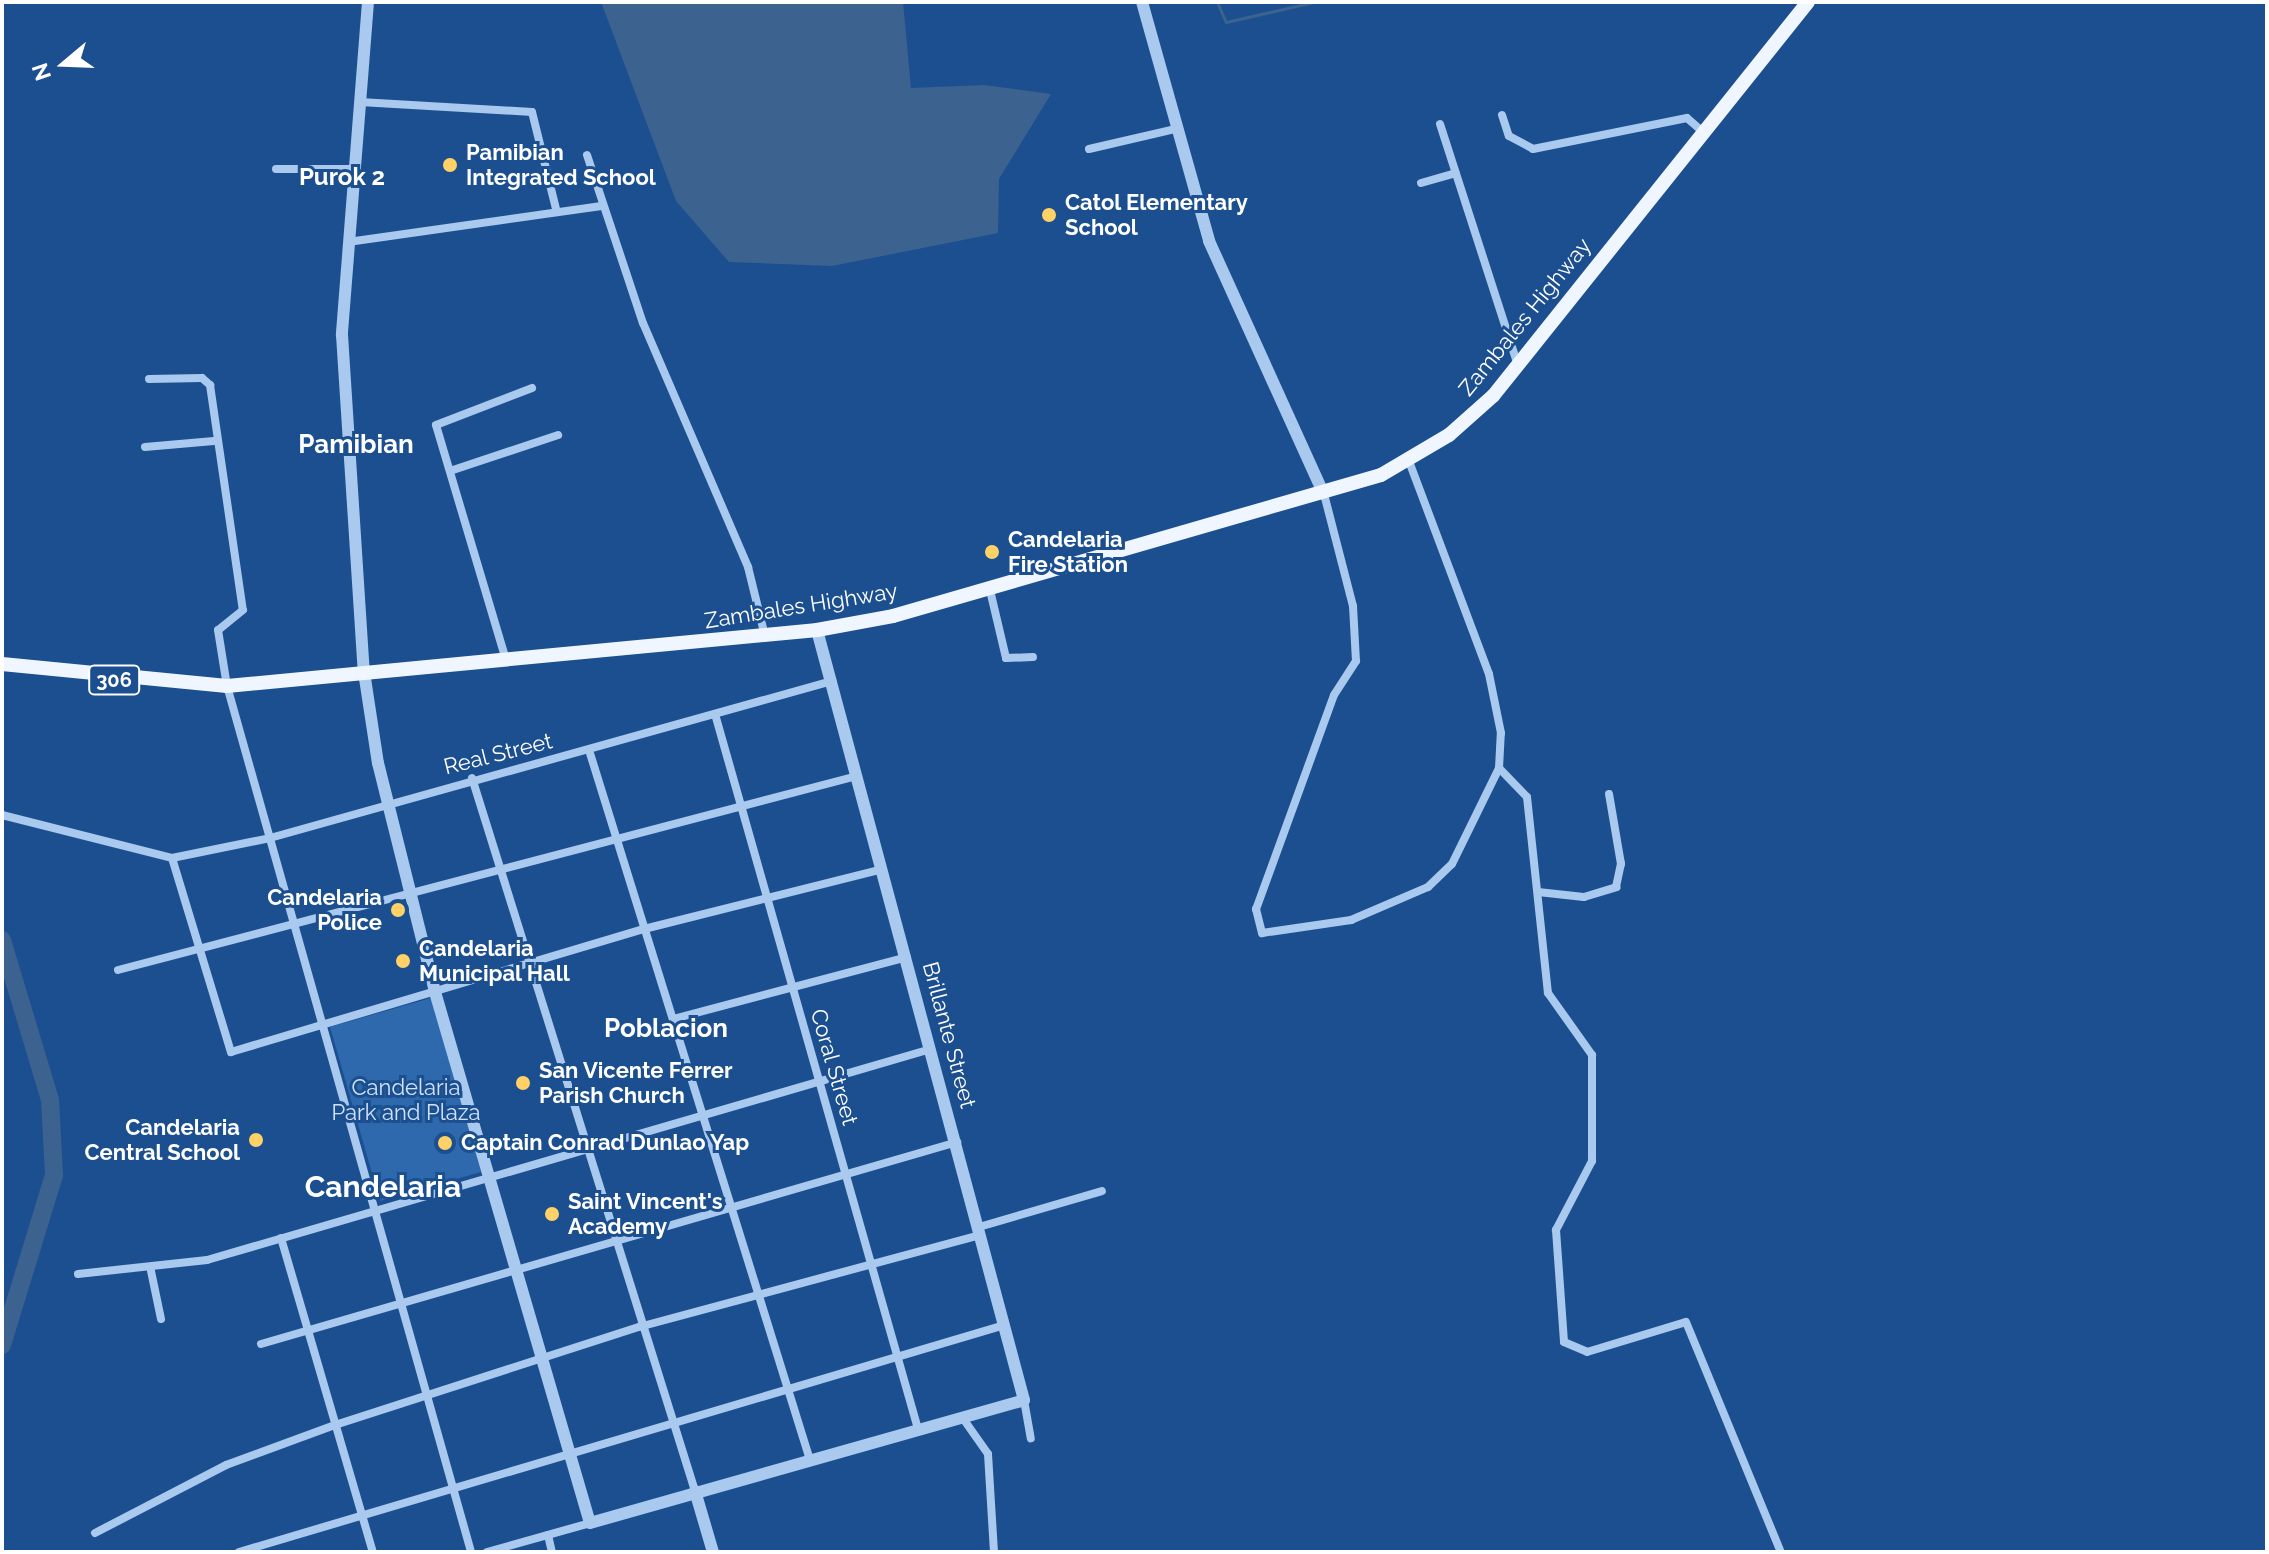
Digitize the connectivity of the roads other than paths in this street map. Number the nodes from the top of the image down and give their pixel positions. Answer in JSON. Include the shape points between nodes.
{"nodes":[{"id":1,"x":368,"y":2,"type":"edge"},
{"id":2,"x":1142,"y":2,"type":"edge"},
{"id":3,"x":1808,"y":2,"type":"edge"},
{"id":4,"x":360,"y":102,"type":"junction"},
{"id":5,"x":1502,"y":115,"type":"dead end"},
{"id":6,"x":1440,"y":124,"type":"dead end"},
{"id":7,"x":1175,"y":129,"type":"junction"},
{"id":8,"x":1703,"y":132,"type":"junction"},
{"id":9,"x":1089,"y":149,"type":"dead end"},
{"id":10,"x":587,"y":155,"type":"dead end"},
{"id":11,"x":276,"y":169,"type":"dead end"},
{"id":12,"x":353,"y":169,"type":"junction"},
{"id":13,"x":1456,"y":173,"type":"junction"},
{"id":14,"x":1421,"y":183,"type":"dead end"},
{"id":15,"x":601,"y":206,"type":"junction"},
{"id":16,"x":556,"y":209,"type":"junction"},
{"id":17,"x":348,"y":242,"type":"junction"},
{"id":18,"x":1518,"y":366,"type":"junction"},
{"id":19,"x":149,"y":379,"type":"dead end"},
{"id":20,"x":532,"y":388,"type":"dead end"},
{"id":21,"x":558,"y":435,"type":"dead end"},
{"id":22,"x":214,"y":441,"type":"junction"},
{"id":23,"x":145,"y":447,"type":"dead end"},
{"id":24,"x":1409,"y":461,"type":"junction"},
{"id":25,"x":450,"y":471,"type":"junction"},
{"id":26,"x":1324,"y":494,"type":"junction"},
{"id":27,"x":989,"y":586,"type":"junction"},
{"id":28,"x":817,"y":630,"type":"junction"},
{"id":29,"x":765,"y":637,"type":"junction"},
{"id":30,"x":1033,"y":657,"type":"dead end"},
{"id":31,"x":507,"y":661,"type":"junction"},
{"id":32,"x":2,"y":664,"type":"edge"},
{"id":33,"x":364,"y":672,"type":"junction"},
{"id":34,"x":832,"y":681,"type":"junction"},
{"id":35,"x":227,"y":686,"type":"junction"},
{"id":36,"x":715,"y":714,"type":"junction"},
{"id":37,"x":589,"y":750,"type":"junction"},
{"id":38,"x":1499,"y":768,"type":"junction"},
{"id":39,"x":857,"y":776,"type":"junction"},
{"id":40,"x":472,"y":778,"type":"junction"},
{"id":41,"x":1609,"y":794,"type":"dead end"},
{"id":42,"x":387,"y":802,"type":"junction"},
{"id":43,"x":741,"y":806,"type":"junction"},
{"id":44,"x":2,"y":815,"type":"edge"},
{"id":45,"x":270,"y":838,"type":"junction"},
{"id":46,"x":617,"y":838,"type":"junction"},
{"id":47,"x":172,"y":858,"type":"junction"},
{"id":48,"x":499,"y":867,"type":"junction"},
{"id":49,"x":883,"y":869,"type":"junction"},
{"id":50,"x":1538,"y":892,"type":"junction"},
{"id":51,"x":410,"y":893,"type":"junction"},
{"id":52,"x":767,"y":900,"type":"junction"},
{"id":53,"x":292,"y":922,"type":"junction"},
{"id":54,"x":644,"y":929,"type":"junction"},
{"id":55,"x":199,"y":947,"type":"junction"},
{"id":56,"x":907,"y":957,"type":"junction"},
{"id":57,"x":529,"y":963,"type":"junction"},
{"id":58,"x":118,"y":970,"type":"dead end"},
{"id":59,"x":792,"y":986,"type":"junction"},
{"id":60,"x":435,"y":992,"type":"junction"},
{"id":61,"x":673,"y":1019,"type":"junction"},
{"id":62,"x":325,"y":1027,"type":"junction"},
{"id":63,"x":931,"y":1049,"type":"junction"},
{"id":64,"x":819,"y":1078,"type":"junction"},
{"id":65,"x":704,"y":1112,"type":"junction"},
{"id":66,"x":957,"y":1142,"type":"junction"},
{"id":67,"x":585,"y":1150,"type":"junction"},
{"id":68,"x":844,"y":1173,"type":"junction"},
{"id":69,"x":489,"y":1179,"type":"junction"},
{"id":70,"x":1102,"y":1191,"type":"dead end"},
{"id":71,"x":731,"y":1204,"type":"junction"},
{"id":72,"x":375,"y":1211,"type":"junction"},
{"id":73,"x":980,"y":1231,"type":"junction"},
{"id":74,"x":281,"y":1238,"type":"junction"},
{"id":75,"x":612,"y":1239,"type":"junction"},
{"id":76,"x":870,"y":1265,"type":"junction"},
{"id":77,"x":514,"y":1269,"type":"junction"},
{"id":78,"x":151,"y":1271,"type":"junction"},
{"id":79,"x":78,"y":1274,"type":"dead end"},
{"id":80,"x":758,"y":1295,"type":"junction"},
{"id":81,"x":401,"y":1299,"type":"junction"},
{"id":82,"x":161,"y":1319,"type":"dead end"},
{"id":83,"x":1006,"y":1325,"type":"junction"},
{"id":84,"x":639,"y":1327,"type":"junction"},
{"id":85,"x":305,"y":1329,"type":"junction"},
{"id":86,"x":261,"y":1344,"type":"dead end"},
{"id":87,"x":897,"y":1357,"type":"junction"},
{"id":88,"x":538,"y":1358,"type":"junction"},
{"id":89,"x":788,"y":1388,"type":"junction"},
{"id":90,"x":429,"y":1394,"type":"junction"},
{"id":91,"x":1024,"y":1400,"type":"junction"},
{"id":92,"x":962,"y":1417,"type":"junction"},
{"id":93,"x":672,"y":1422,"type":"junction"},
{"id":94,"x":335,"y":1425,"type":"junction"},
{"id":95,"x":918,"y":1429,"type":"junction"},
{"id":96,"x":1031,"y":1438,"type":"dead end"},
{"id":97,"x":567,"y":1451,"type":"junction"},
{"id":98,"x":810,"y":1460,"type":"junction"},
{"id":99,"x":452,"y":1485,"type":"junction"},
{"id":100,"x":695,"y":1491,"type":"junction"},
{"id":101,"x":361,"y":1515,"type":"junction"},
{"id":102,"x":590,"y":1523,"type":"junction"},
{"id":103,"x":95,"y":1533,"type":"dead end"},
{"id":104,"x":548,"y":1535,"type":"junction"},
{"id":105,"x":239,"y":1552,"type":"edge"},
{"id":106,"x":373,"y":1552,"type":"edge"},
{"id":107,"x":471,"y":1552,"type":"edge"},
{"id":108,"x":487,"y":1552,"type":"edge"},
{"id":109,"x":552,"y":1552,"type":"edge"},
{"id":110,"x":713,"y":1552,"type":"edge"},
{"id":111,"x":994,"y":1552,"type":"edge"},
{"id":112,"x":1781,"y":1552,"type":"edge"}],
"edges":[{"from":1,"to":4,"type":"street"},
{"from":2,"to":7,"type":"street"},
{"from":3,"to":8,"type":"main road","name":"Zambales Highway","number":"306"},
{"from":4,"to":12,"type":"street"},
{"from":4,"to":16,"type":"street","via":[[532,112]]},
{"from":5,"to":8,"type":"street","via":[[1509,136],[1533,149],[1687,118]]},
{"from":6,"to":13,"type":"street"},
{"from":7,"to":9,"type":"street"},
{"from":7,"to":26,"type":"street","via":[[1223,277]]},
{"from":8,"to":18,"type":"main road","name":"Zambales Highway","number":"306"},
{"from":10,"to":15,"type":"street"},
{"from":11,"to":12,"type":"street"},
{"from":12,"to":17,"type":"street"},
{"from":13,"to":14,"type":"street"},
{"from":13,"to":18,"type":"street"},
{"from":15,"to":16,"type":"street"},
{"from":15,"to":29,"type":"street","via":[[643,323],[748,567]]},
{"from":16,"to":17,"type":"street"},
{"from":17,"to":33,"type":"street","via":[[342,335]]},
{"from":18,"to":24,"type":"main road","name":"Zambales Highway","number":"306","via":[[1472,416]]},
{"from":19,"to":22,"type":"street","via":[[206,380]]},
{"from":20,"to":25,"type":"street","via":[[438,422]]},
{"from":21,"to":25,"type":"street"},
{"from":22,"to":23,"type":"street"},
{"from":22,"to":35,"type":"street","via":[[243,610],[242,618],[218,630]]},
{"from":24,"to":26,"type":"main road","name":"Zambales Highway","number":"306"},
{"from":24,"to":38,"type":"street","via":[[1489,674],[1501,733]]},
{"from":25,"to":31,"type":"street"},
{"from":26,"to":27,"type":"main road","name":"Zambales Highway","number":"306"},
{"from":26,"to":38,"type":"street","via":[[1353,606],[1356,661],[1334,695],[1255,928],[1269,934],[1351,920],[1428,887],[1452,864]]},
{"from":27,"to":28,"type":"main road","name":"Zambales Highway","number":"306"},
{"from":27,"to":30,"type":"street","via":[[1006,658]]},
{"from":28,"to":29,"type":"main road","name":"Zambales Highway","number":"306"},
{"from":28,"to":34,"type":"street","name":"Brillante Street"},
{"from":29,"to":31,"type":"main road","name":"Zambales Highway","number":"306"},
{"from":31,"to":33,"type":"main road","name":"Zambales Highway","number":"306"},
{"from":32,"to":35,"type":"main road","name":"Zambales Highway","number":"306"},
{"from":33,"to":35,"type":"main road","name":"Zambales Highway","number":"306"},
{"from":33,"to":42,"type":"street"},
{"from":34,"to":36,"type":"street","name":"Real Street"},
{"from":34,"to":39,"type":"street","name":"Brillante Street"},
{"from":35,"to":45,"type":"street"},
{"from":36,"to":37,"type":"street","name":"Real Street"},
{"from":36,"to":43,"type":"street","name":"Coral Street"},
{"from":37,"to":40,"type":"street","name":"Real Street"},
{"from":37,"to":46,"type":"street"},
{"from":38,"to":50,"type":"street","via":[[1527,797]]},
{"from":39,"to":43,"type":"street"},
{"from":39,"to":49,"type":"street","name":"Brillante Street"},
{"from":40,"to":42,"type":"street","name":"Real Street"},
{"from":40,"to":48,"type":"street"},
{"from":41,"to":50,"type":"street","via":[[1619,883],[1584,897]]},
{"from":42,"to":45,"type":"street","name":"Real Street"},
{"from":42,"to":51,"type":"street"},
{"from":43,"to":46,"type":"street"},
{"from":43,"to":52,"type":"street","name":"Coral Street"},
{"from":44,"to":47,"type":"street"},
{"from":45,"to":47,"type":"street","name":"Real Street"},
{"from":45,"to":53,"type":"street"},
{"from":46,"to":48,"type":"street"},
{"from":46,"to":54,"type":"street"},
{"from":47,"to":55,"type":"street"},
{"from":48,"to":51,"type":"street"},
{"from":48,"to":57,"type":"street"},
{"from":49,"to":52,"type":"street"},
{"from":49,"to":56,"type":"street","name":"Brillante Street"},
{"from":50,"to":112,"type":"street","via":[[1548,993],[1593,1065],[1592,1161],[1556,1230],[1564,1342],[1587,1352],[1686,1322]]},
{"from":51,"to":53,"type":"street"},
{"from":51,"to":60,"type":"street"},
{"from":52,"to":54,"type":"street"},
{"from":52,"to":59,"type":"street","name":"Coral Street"},
{"from":53,"to":55,"type":"street"},
{"from":53,"to":62,"type":"street"},
{"from":54,"to":57,"type":"street"},
{"from":54,"to":61,"type":"street"},
{"from":55,"to":58,"type":"street"},
{"from":55,"to":62,"type":"street","via":[[231,1052]]},
{"from":56,"to":59,"type":"street"},
{"from":56,"to":63,"type":"street","name":"Brillante Street"},
{"from":57,"to":60,"type":"street"},
{"from":57,"to":67,"type":"street"},
{"from":59,"to":61,"type":"street"},
{"from":59,"to":64,"type":"street","name":"Coral Street"},
{"from":60,"to":62,"type":"street"},
{"from":60,"to":69,"type":"street"},
{"from":61,"to":65,"type":"street"},
{"from":62,"to":72,"type":"street"},
{"from":63,"to":64,"type":"street"},
{"from":63,"to":66,"type":"street","name":"Brillante Street"},
{"from":64,"to":65,"type":"street"},
{"from":64,"to":68,"type":"street","name":"Coral Street"},
{"from":65,"to":67,"type":"street"},
{"from":65,"to":71,"type":"street"},
{"from":66,"to":68,"type":"street"},
{"from":66,"to":73,"type":"street","name":"Brillante Street"},
{"from":67,"to":69,"type":"street"},
{"from":67,"to":75,"type":"street"},
{"from":68,"to":71,"type":"street"},
{"from":68,"to":76,"type":"street","name":"Coral Street"},
{"from":69,"to":72,"type":"street"},
{"from":69,"to":77,"type":"street"},
{"from":70,"to":73,"type":"street"},
{"from":71,"to":75,"type":"street"},
{"from":71,"to":80,"type":"street"},
{"from":72,"to":74,"type":"street"},
{"from":72,"to":81,"type":"street"},
{"from":73,"to":76,"type":"street"},
{"from":73,"to":83,"type":"street","name":"Brillante Street"},
{"from":74,"to":78,"type":"street"},
{"from":74,"to":85,"type":"street"},
{"from":75,"to":77,"type":"street"},
{"from":75,"to":84,"type":"street"},
{"from":76,"to":80,"type":"street"},
{"from":76,"to":87,"type":"street","name":"Coral Street"},
{"from":77,"to":81,"type":"street"},
{"from":77,"to":88,"type":"street"},
{"from":78,"to":79,"type":"street"},
{"from":78,"to":82,"type":"street"},
{"from":80,"to":84,"type":"street"},
{"from":80,"to":89,"type":"street"},
{"from":81,"to":85,"type":"street"},
{"from":81,"to":90,"type":"street"},
{"from":83,"to":87,"type":"street"},
{"from":83,"to":91,"type":"street","name":"Brillante Street"},
{"from":84,"to":88,"type":"street"},
{"from":84,"to":93,"type":"street"},
{"from":85,"to":86,"type":"street"},
{"from":85,"to":94,"type":"street"},
{"from":87,"to":89,"type":"street"},
{"from":87,"to":95,"type":"street","name":"Coral Street"},
{"from":88,"to":90,"type":"street"},
{"from":88,"to":97,"type":"street"},
{"from":89,"to":93,"type":"street"},
{"from":89,"to":98,"type":"street"},
{"from":90,"to":94,"type":"street"},
{"from":90,"to":99,"type":"street"},
{"from":91,"to":92,"type":"street"},
{"from":91,"to":96,"type":"street"},
{"from":92,"to":95,"type":"street"},
{"from":92,"to":111,"type":"street","via":[[988,1454]]},
{"from":93,"to":97,"type":"street"},
{"from":93,"to":100,"type":"street"},
{"from":94,"to":101,"type":"street"},
{"from":94,"to":103,"type":"street","via":[[226,1465]]},
{"from":95,"to":98,"type":"street"},
{"from":97,"to":99,"type":"street"},
{"from":97,"to":102,"type":"street"},
{"from":98,"to":100,"type":"street"},
{"from":99,"to":101,"type":"street"},
{"from":99,"to":107,"type":"street"},
{"from":100,"to":102,"type":"street"},
{"from":100,"to":110,"type":"street"},
{"from":101,"to":105,"type":"street"},
{"from":101,"to":106,"type":"street"},
{"from":102,"to":104,"type":"street"},
{"from":104,"to":108,"type":"street"},
{"from":104,"to":109,"type":"street"}]}
